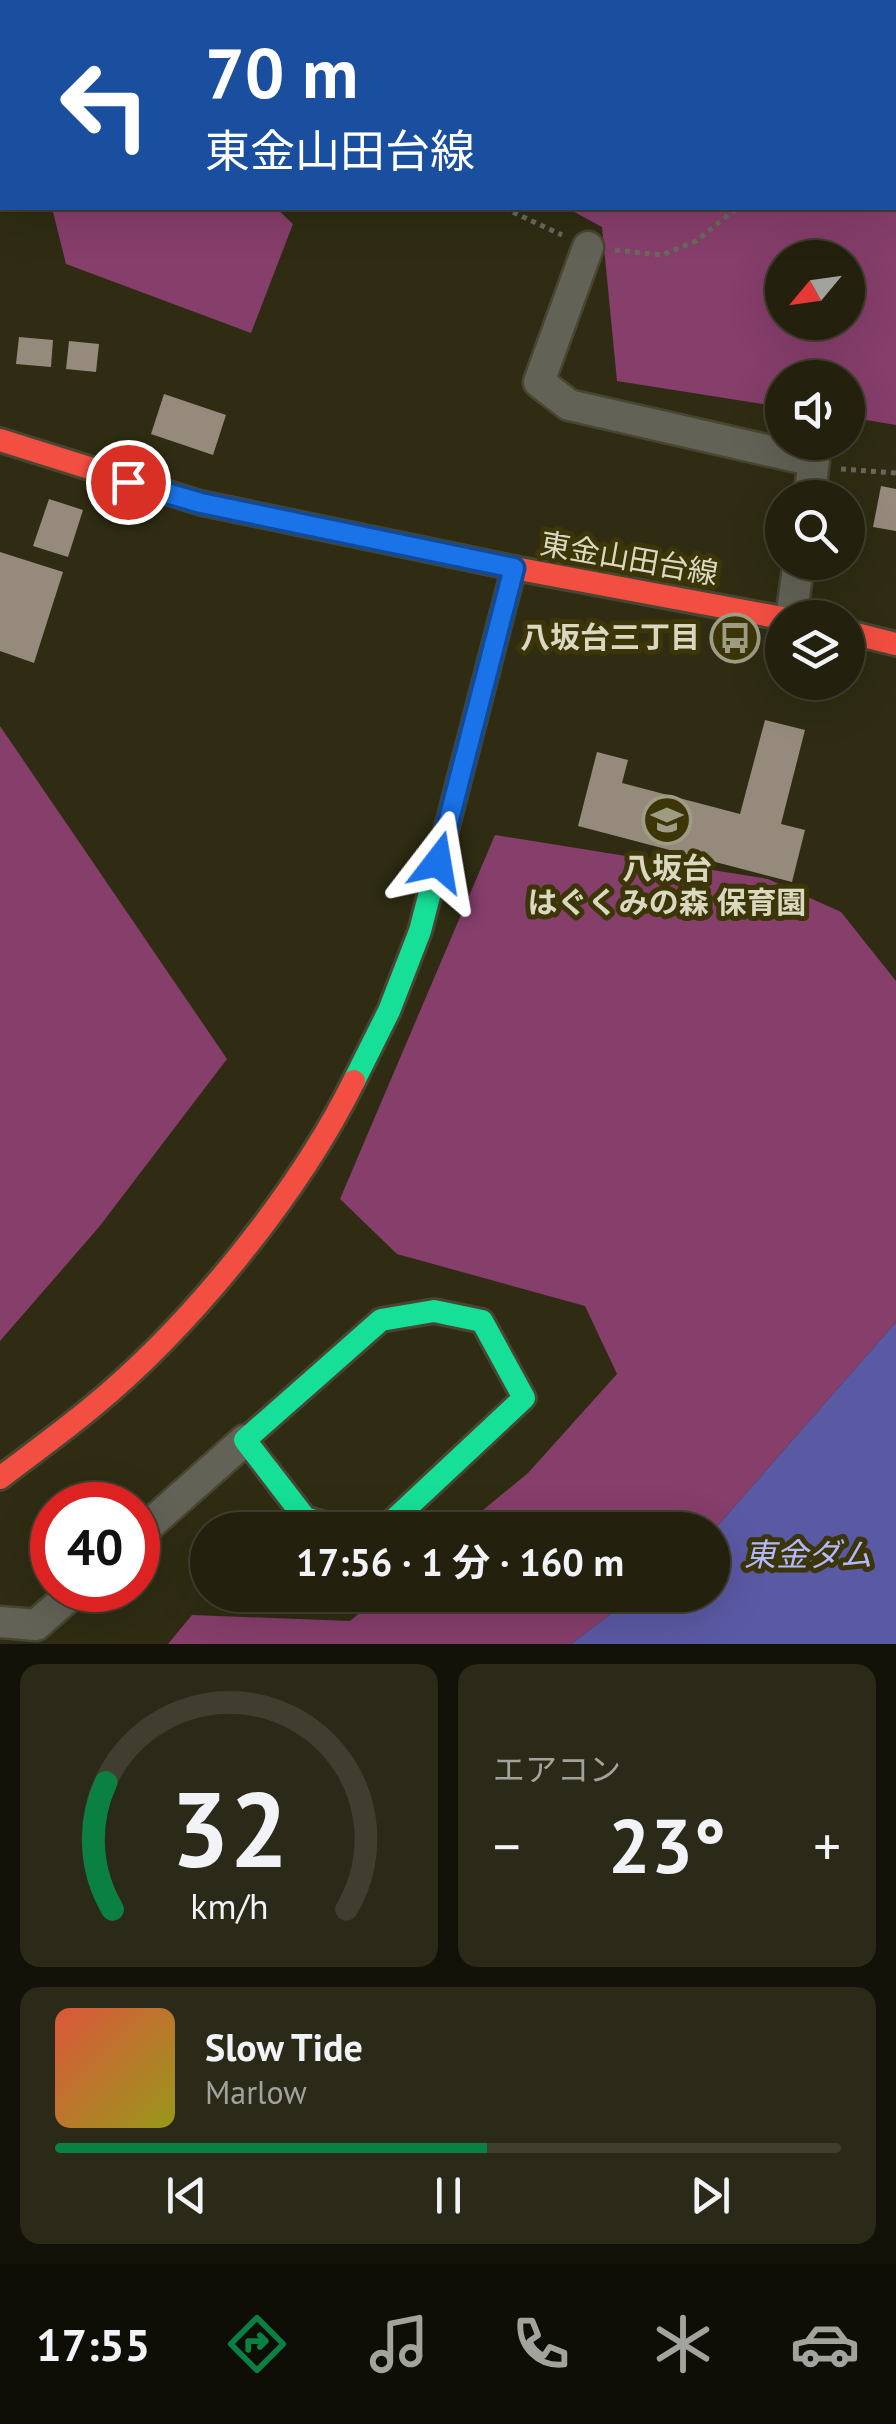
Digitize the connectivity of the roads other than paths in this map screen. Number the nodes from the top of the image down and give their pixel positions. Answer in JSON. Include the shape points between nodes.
{"nodes":[{"id":1,"x":588,"y":247,"type":"road end"},
{"id":2,"x":0,"y":440,"type":"edge"},
{"id":3,"x":811,"y":480,"type":"edge"},
{"id":4,"x":514,"y":568,"type":"junction"},
{"id":5,"x":765,"y":615,"type":"edge"},
{"id":6,"x":865,"y":636,"type":"edge"},
{"id":7,"x":896,"y":644,"type":"edge"},
{"id":8,"x":244,"y":1440,"type":"junction"},
{"id":9,"x":0,"y":1478,"type":"edge"},
{"id":10,"x":300,"y":1512,"type":"edge"},
{"id":11,"x":401,"y":1512,"type":"edge"},
{"id":12,"x":160,"y":1515,"type":"edge"},
{"id":13,"x":51,"y":1612,"type":"edge"},
{"id":14,"x":0,"y":1622,"type":"edge"}],
"edges":[{"from":1,"to":3,"type":"street","via":[[538,382],[569,405],[814,461]]},
{"from":2,"to":4,"type":"street","name":"東金山田台線","via":[[201,503]]},
{"from":4,"to":5,"type":"street","name":"東金山田台線"},
{"from":4,"to":9,"type":"street","via":[[420,932],[332,1126],[266,1222],[176,1327],[94,1406]]},
{"from":6,"to":7,"type":"street"},
{"from":8,"to":10,"type":"street"},
{"from":8,"to":11,"type":"street","via":[[381,1320],[434,1312],[482,1321],[524,1398]]},
{"from":8,"to":12,"type":"street"},
{"from":13,"to":14,"type":"street","via":[[36,1625]]}]}
